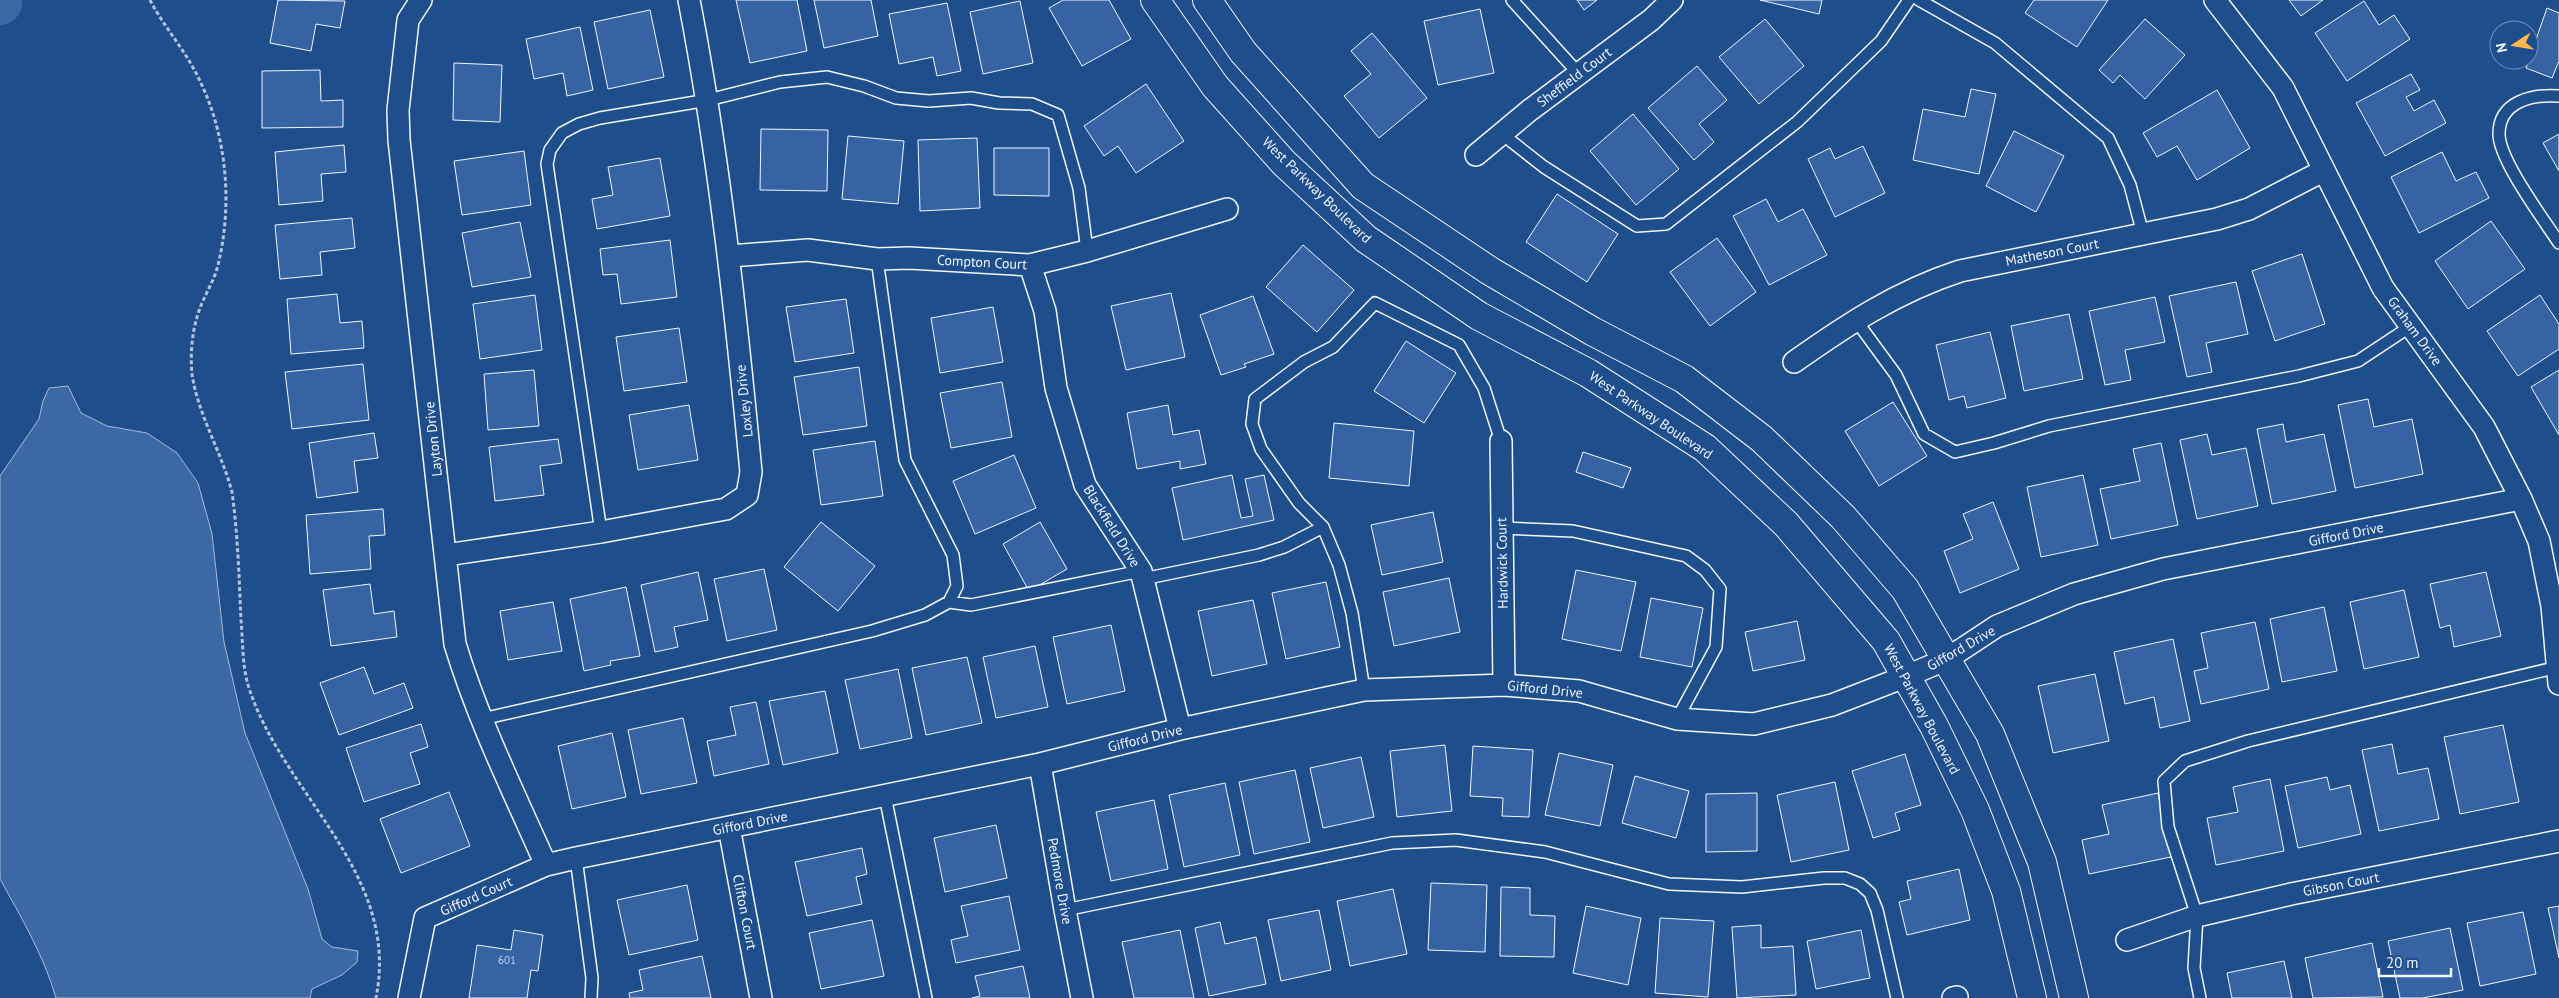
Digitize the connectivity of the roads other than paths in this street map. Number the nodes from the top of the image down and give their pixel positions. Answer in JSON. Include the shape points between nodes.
{"nodes":[{"id":1,"x":421,"y":0,"type":"edge"},
{"id":2,"x":689,"y":0,"type":"edge"},
{"id":3,"x":1155,"y":0,"type":"edge"},
{"id":4,"x":1207,"y":0,"type":"edge"},
{"id":5,"x":1512,"y":0,"type":"edge"},
{"id":6,"x":1672,"y":0,"type":"edge"},
{"id":7,"x":1909,"y":0,"type":"edge"},
{"id":8,"x":1919,"y":0,"type":"edge"},
{"id":9,"x":2215,"y":0,"type":"edge"},
{"id":10,"x":1578,"y":74,"type":"junction"},
{"id":11,"x":2559,"y":96,"type":"edge"},
{"id":12,"x":708,"y":100,"type":"junction"},
{"id":13,"x":1502,"y":134,"type":"junction"},
{"id":14,"x":1476,"y":155,"type":"dead end"},
{"id":15,"x":2323,"y":172,"type":"junction"},
{"id":16,"x":1227,"y":209,"type":"dead end"},
{"id":17,"x":2142,"y":234,"type":"junction"},
{"id":18,"x":2559,"y":243,"type":"edge"},
{"id":19,"x":1087,"y":251,"type":"junction"},
{"id":20,"x":730,"y":256,"type":"junction"},
{"id":21,"x":877,"y":259,"type":"junction"},
{"id":22,"x":1030,"y":265,"type":"junction"},
{"id":23,"x":1855,"y":319,"type":"junction"},
{"id":24,"x":2411,"y":326,"type":"junction"},
{"id":25,"x":1794,"y":362,"type":"dead end"},
{"id":26,"x":1501,"y":441,"type":"joint"},
{"id":27,"x":2521,"y":499,"type":"junction"},
{"id":28,"x":1323,"y":527,"type":"junction"},
{"id":29,"x":1502,"y":528,"type":"junction"},
{"id":30,"x":600,"y":532,"type":"junction"},
{"id":31,"x":446,"y":555,"type":"junction"},
{"id":32,"x":1142,"y":575,"type":"junction"},
{"id":33,"x":949,"y":602,"type":"junction"},
{"id":34,"x":1947,"y":659,"type":"junction"},
{"id":35,"x":2558,"y":675,"type":"edge"},
{"id":36,"x":1907,"y":676,"type":"junction"},
{"id":37,"x":1504,"y":685,"type":"junction"},
{"id":38,"x":1364,"y":690,"type":"junction"},
{"id":39,"x":482,"y":719,"type":"junction"},
{"id":40,"x":1677,"y":719,"type":"junction"},
{"id":41,"x":1180,"y":729,"type":"junction"},
{"id":42,"x":1040,"y":764,"type":"junction"},
{"id":43,"x":885,"y":796,"type":"junction"},
{"id":44,"x":729,"y":827,"type":"junction"},
{"id":45,"x":2559,"y":841,"type":"edge"},
{"id":46,"x":576,"y":858,"type":"junction"},
{"id":47,"x":546,"y":865,"type":"junction"},
{"id":48,"x":1064,"y":910,"type":"junction"},
{"id":49,"x":2197,"y":916,"type":"junction"},
{"id":50,"x":2127,"y":940,"type":"dead end"},
{"id":51,"x":410,"y":998,"type":"edge"},
{"id":52,"x":591,"y":998,"type":"edge"},
{"id":53,"x":761,"y":998,"type":"edge"},
{"id":54,"x":926,"y":998,"type":"edge"},
{"id":55,"x":1082,"y":998,"type":"edge"},
{"id":56,"x":1897,"y":998,"type":"edge"},
{"id":57,"x":2032,"y":998,"type":"edge"},
{"id":58,"x":2074,"y":998,"type":"edge"},
{"id":59,"x":2200,"y":998,"type":"edge"}],
"edges":[{"from":1,"to":31,"type":"street","name":"Layton Drive","via":[[408,20],[398,110],[399,140]]},
{"from":2,"to":12,"type":"street","name":"Loxley Drive"},
{"from":3,"to":36,"type":"street","name":"West Parkway Boulevard","via":[[1215,86],[1284,163],[1366,239],[1479,316],[1588,373],[1705,448],[1786,524],[1886,641]]},
{"from":4,"to":34,"type":"street","via":[[1242,52],[1363,186],[1490,271],[1592,331],[1684,379],[1762,439],[1843,517],[1905,589]]},
{"from":5,"to":10,"type":"lane"},
{"from":6,"to":10,"type":"street","name":"Sheffield Court","via":[[1651,20]]},
{"from":7,"to":13,"type":"lane","via":[[1881,40],[1797,122],[1666,224],[1637,226],[1544,167]]},
{"from":8,"to":17,"type":"lane","via":[[1994,44],[2108,138],[2130,185]]},
{"from":9,"to":15,"type":"street","name":"Graham Drive","via":[[2283,88]]},
{"from":10,"to":13,"type":"street","name":"Sheffield Court"},
{"from":11,"to":18,"type":"lane","via":[[2526,98],[2506,111],[2499,134],[2505,155]]},
{"from":12,"to":19,"type":"lane","via":[[780,82],[827,77],[896,98],[929,101],[971,98],[1032,104],[1058,115],[1079,188]]},
{"from":12,"to":20,"type":"street","name":"Loxley Drive"},
{"from":12,"to":30,"type":"lane","via":[[579,124],[562,134],[550,150],[547,164]]},
{"from":13,"to":14,"type":"street","name":"Sheffield Court"},
{"from":15,"to":17,"type":"street","name":"Matheson Court","via":[[2249,210]]},
{"from":15,"to":24,"type":"street","name":"Graham Drive","via":[[2383,288]]},
{"from":16,"to":19,"type":"street","name":"Compton Court"},
{"from":17,"to":23,"type":"street","name":"Matheson Court","via":[[1960,271],[1926,282]]},
{"from":19,"to":22,"type":"street","name":"Compton Court"},
{"from":20,"to":21,"type":"street","name":"Compton Court","via":[[808,250]]},
{"from":20,"to":30,"type":"street","name":"Loxley Drive","via":[[752,472],[747,495],[726,509]]},
{"from":21,"to":22,"type":"street","name":"Compton Court"},
{"from":21,"to":33,"type":"lane","via":[[906,460],[953,555],[957,586]]},
{"from":22,"to":32,"type":"street","name":"Blackfield Drive","via":[[1045,311],[1056,388],[1085,485]]},
{"from":23,"to":24,"type":"lane","via":[[1896,375],[1924,434],[1955,452],[1994,444],[2049,426],[2299,376],[2358,360]]},
{"from":23,"to":25,"type":"street","name":"Matheson Court"},
{"from":24,"to":27,"type":"street","name":"Graham Drive","via":[[2484,427]]},
{"from":26,"to":28,"type":"lane","via":[[1484,388],[1459,345],[1375,303],[1333,347],[1304,362],[1255,399],[1252,424],[1261,449],[1299,503]]},
{"from":26,"to":29,"type":"street","name":"Hardwick Court"},
{"from":27,"to":34,"type":"street","name":"Gifford Drive","via":[[2164,569],[2074,594],[1997,626]]},
{"from":27,"to":35,"type":"street","name":"Graham Drive","via":[[2539,541],[2552,606]]},
{"from":28,"to":32,"type":"lane","via":[[1284,547],[1259,555]]},
{"from":28,"to":38,"type":"lane","via":[[1339,564],[1352,613]]},
{"from":29,"to":37,"type":"street","name":"Hardwick Court"},
{"from":29,"to":40,"type":"lane","via":[[1573,531],[1686,556],[1705,570],[1720,589],[1716,646]]},
{"from":30,"to":31,"type":"street","name":"Loxley Drive"},
{"from":31,"to":39,"type":"street","name":"Layton Drive","via":[[456,644]]},
{"from":32,"to":33,"type":"lane","via":[[971,605]]},
{"from":32,"to":41,"type":"street","name":"Blackfield Drive"},
{"from":33,"to":39,"type":"lane","via":[[925,615],[872,632]]},
{"from":34,"to":36,"type":"street","name":"Gifford Drive"},
{"from":34,"to":58,"type":"street","via":[[1990,734],[2042,862]]},
{"from":35,"to":49,"type":"lane","via":[[2248,741],[2185,761],[2164,781],[2168,827]]},
{"from":36,"to":40,"type":"street","name":"Gifford Drive","via":[[1832,705],[1754,724]]},
{"from":36,"to":57,"type":"street","name":"West Parkway Boulevard","via":[[1958,776],[2006,891]]},
{"from":37,"to":38,"type":"street","name":"Gifford Drive"},
{"from":37,"to":40,"type":"street","name":"Gifford Drive","via":[[1579,690]]},
{"from":38,"to":41,"type":"street","name":"Gifford Drive"},
{"from":39,"to":47,"type":"street","name":"Layton Drive"},
{"from":41,"to":42,"type":"street","name":"Gifford Drive"},
{"from":42,"to":43,"type":"street","name":"Gifford Drive"},
{"from":42,"to":48,"type":"street","name":"Pedmore Drive"},
{"from":43,"to":44,"type":"street","name":"Gifford Drive"},
{"from":43,"to":54,"type":"lane"},
{"from":44,"to":46,"type":"street","name":"Gifford Drive"},
{"from":44,"to":53,"type":"street","name":"Clifton Court"},
{"from":45,"to":49,"type":"street","name":"Gibson Court"},
{"from":46,"to":47,"type":"street","name":"Gifford Drive"},
{"from":46,"to":52,"type":"lane","via":[[592,978]]},
{"from":47,"to":51,"type":"street","name":"Gifford Court","via":[[425,918]]},
{"from":48,"to":55,"type":"street","name":"Pedmore Drive"},
{"from":48,"to":56,"type":"lane","via":[[1392,843],[1456,840],[1545,852],[1669,884],[1742,887],[1845,878],[1860,884],[1870,893],[1877,910]]},
{"from":49,"to":50,"type":"street","name":"Gibson Court"},
{"from":49,"to":59,"type":"lane","via":[[2194,968]]}]}
